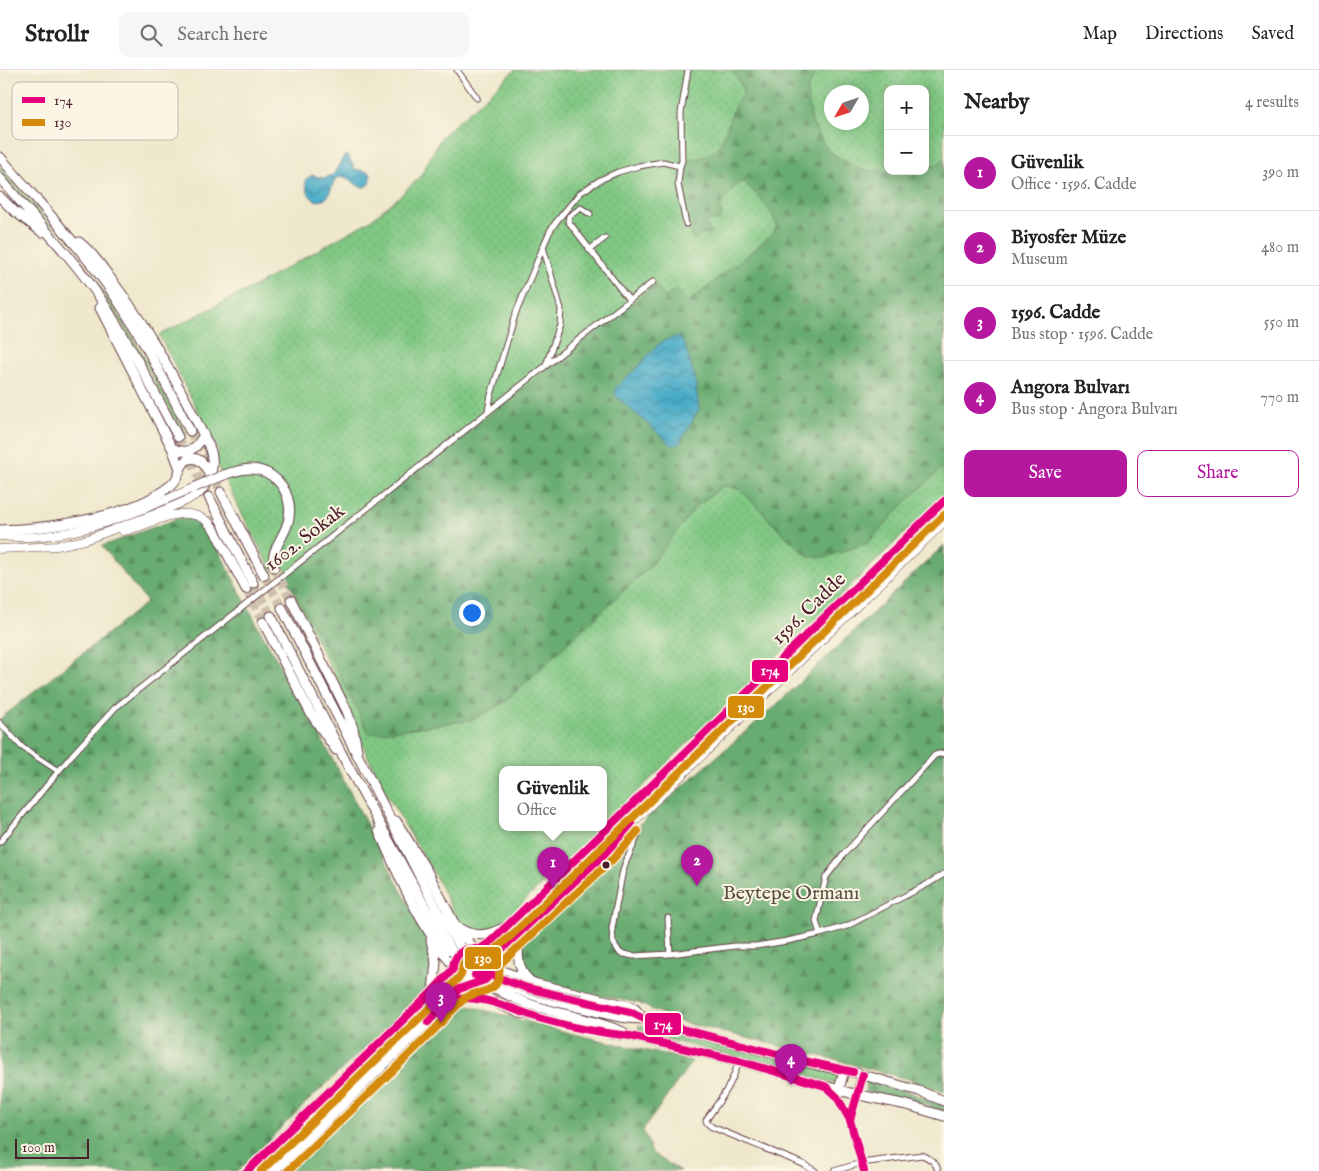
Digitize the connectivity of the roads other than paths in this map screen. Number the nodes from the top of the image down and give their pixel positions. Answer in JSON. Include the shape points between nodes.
{"nodes":[{"id":1,"x":458,"y":70,"type":"edge"},
{"id":2,"x":688,"y":70,"type":"edge"},
{"id":3,"x":477,"y":98,"type":"dead end"},
{"id":4,"x":0,"y":157,"type":"edge"},
{"id":5,"x":680,"y":166,"type":"junction"},
{"id":6,"x":0,"y":178,"type":"edge"},
{"id":7,"x":0,"y":197,"type":"edge"},
{"id":8,"x":590,"y":214,"type":"dead end"},
{"id":9,"x":686,"y":224,"type":"dead end"},
{"id":10,"x":62,"y":230,"type":"junction"},
{"id":11,"x":51,"y":238,"type":"junction"},
{"id":12,"x":605,"y":238,"type":"dead end"},
{"id":13,"x":544,"y":247,"type":"junction"},
{"id":14,"x":589,"y":250,"type":"junction"},
{"id":15,"x":653,"y":282,"type":"dead end"},
{"id":16,"x":91,"y":286,"type":"junction"},
{"id":17,"x":629,"y":300,"type":"junction"},
{"id":18,"x":546,"y":366,"type":"junction"},
{"id":19,"x":488,"y":412,"type":"junction"},
{"id":20,"x":190,"y":431,"type":"tunnel mouth"},
{"id":21,"x":204,"y":435,"type":"junction"},
{"id":22,"x":178,"y":437,"type":"tunnel mouth"},
{"id":23,"x":172,"y":448,"type":"junction"},
{"id":24,"x":180,"y":469,"type":"junction"},
{"id":25,"x":210,"y":477,"type":"junction"},
{"id":26,"x":197,"y":490,"type":"junction"},
{"id":27,"x":221,"y":492,"type":"tunnel mouth"},
{"id":28,"x":209,"y":497,"type":"tunnel mouth"},
{"id":29,"x":944,"y":501,"type":"edge"},
{"id":30,"x":208,"y":522,"type":"joint"},
{"id":31,"x":944,"y":522,"type":"edge"},
{"id":32,"x":0,"y":530,"type":"edge"},
{"id":33,"x":104,"y":534,"type":"junction"},
{"id":34,"x":0,"y":536,"type":"edge"},
{"id":35,"x":0,"y":550,"type":"edge"},
{"id":36,"x":274,"y":567,"type":"tunnel mouth"},
{"id":37,"x":264,"y":575,"type":"tunnel mouth"},
{"id":38,"x":291,"y":600,"type":"tunnel mouth"},
{"id":39,"x":282,"y":608,"type":"tunnel mouth"},
{"id":40,"x":271,"y":616,"type":"tunnel mouth"},
{"id":41,"x":263,"y":622,"type":"tunnel mouth"},
{"id":42,"x":0,"y":723,"type":"edge"},
{"id":43,"x":944,"y":753,"type":"edge"},
{"id":44,"x":358,"y":758,"type":"junction"},
{"id":45,"x":347,"y":764,"type":"junction"},
{"id":46,"x":58,"y":771,"type":"junction"},
{"id":47,"x":375,"y":791,"type":"junction"},
{"id":48,"x":367,"y":800,"type":"junction"},
{"id":49,"x":629,"y":826,"type":"junction"},
{"id":50,"x":607,"y":829,"type":"edge"},
{"id":51,"x":605,"y":831,"type":"edge"},
{"id":52,"x":0,"y":842,"type":"edge"},
{"id":53,"x":944,"y":874,"type":"edge"},
{"id":54,"x":554,"y":879,"type":"junction"},
{"id":55,"x":546,"y":886,"type":"junction"},
{"id":56,"x":564,"y":892,"type":"junction"},
{"id":57,"x":558,"y":898,"type":"junction"},
{"id":58,"x":668,"y":918,"type":"dead end"},
{"id":59,"x":455,"y":925,"type":"junction"},
{"id":60,"x":507,"y":926,"type":"junction"},
{"id":61,"x":427,"y":928,"type":"junction"},
{"id":62,"x":524,"y":929,"type":"junction"},
{"id":63,"x":820,"y":934,"type":"junction"},
{"id":64,"x":456,"y":949,"type":"junction"},
{"id":65,"x":476,"y":949,"type":"junction"},
{"id":66,"x":670,"y":954,"type":"junction"},
{"id":67,"x":489,"y":963,"type":"junction"},
{"id":68,"x":453,"y":967,"type":"junction"},
{"id":69,"x":505,"y":972,"type":"junction"},
{"id":70,"x":530,"y":981,"type":"junction"},
{"id":71,"x":465,"y":983,"type":"junction"},
{"id":72,"x":495,"y":984,"type":"junction"},
{"id":73,"x":432,"y":992,"type":"junction"},
{"id":74,"x":493,"y":1001,"type":"junction"},
{"id":75,"x":644,"y":1019,"type":"junction"},
{"id":76,"x":401,"y":1021,"type":"junction"},
{"id":77,"x":428,"y":1022,"type":"junction"},
{"id":78,"x":414,"y":1035,"type":"junction"},
{"id":79,"x":630,"y":1036,"type":"junction"},
{"id":80,"x":740,"y":1061,"type":"junction"},
{"id":81,"x":844,"y":1070,"type":"junction"},
{"id":82,"x":863,"y":1074,"type":"junction"},
{"id":83,"x":838,"y":1094,"type":"junction"},
{"id":84,"x":858,"y":1094,"type":"junction"},
{"id":85,"x":944,"y":1101,"type":"edge"},
{"id":86,"x":944,"y":1116,"type":"edge"},
{"id":87,"x":850,"y":1120,"type":"junction"},
{"id":88,"x":861,"y":1163,"type":"junction"},
{"id":89,"x":246,"y":1171,"type":"edge"},
{"id":90,"x":256,"y":1171,"type":"edge"},
{"id":91,"x":274,"y":1171,"type":"edge"},
{"id":92,"x":816,"y":1171,"type":"edge"},
{"id":93,"x":834,"y":1171,"type":"edge"},
{"id":94,"x":864,"y":1171,"type":"edge"},
{"id":95,"x":938,"y":1171,"type":"edge"}],
"edges":[{"from":1,"to":3,"type":"street"},
{"from":2,"to":5,"type":"street","via":[[681,113]]},
{"from":4,"to":10,"type":"main road"},
{"from":5,"to":9,"type":"street","via":[[678,184]]},
{"from":5,"to":13,"type":"street","via":[[663,162],[618,172],[600,180],[580,193],[568,206],[550,231]]},
{"from":6,"to":11,"type":"main road"},
{"from":7,"to":11,"type":"main road","via":[[27,222]]},
{"from":8,"to":14,"type":"street","via":[[581,208],[569,216],[568,221]]},
{"from":10,"to":20,"type":"main road","via":[[94,267],[130,318]]},
{"from":10,"to":21,"type":"main road","via":[[89,251],[140,318]]},
{"from":11,"to":16,"type":"main road"},
{"from":12,"to":14,"type":"street"},
{"from":13,"to":18,"type":"street","via":[[562,309]]},
{"from":13,"to":19,"type":"street","via":[[515,315]]},
{"from":14,"to":17,"type":"street"},
{"from":15,"to":17,"type":"street","name":"1602. Sokak"},
{"from":16,"to":22,"type":"main road","via":[[126,339]]},
{"from":16,"to":23,"type":"main road"},
{"from":17,"to":18,"type":"street","name":"1602. Sokak"},
{"from":18,"to":19,"type":"street","name":"1602. Sokak"},
{"from":19,"to":46,"type":"street","name":"1602. Sokak","via":[[115,708]]},
{"from":21,"to":23,"type":"main road","via":[[192,450],[184,452]]},
{"from":21,"to":25,"type":"main road","via":[[213,459]]},
{"from":23,"to":24,"type":"main road"},
{"from":24,"to":25,"type":"main road","via":[[186,461],[195,459],[205,464]]},
{"from":24,"to":32,"type":"main road","via":[[175,480],[163,491],[122,510],[70,523],[27,530]]},
{"from":25,"to":26,"type":"main road"},
{"from":26,"to":33,"type":"main road","via":[[192,498]]},
{"from":26,"to":34,"type":"main road","via":[[96,526],[30,537]]},
{"from":26,"to":36,"type":"main road","bridge":true,"via":[[240,470],[260,470],[276,479],[284,488],[290,511],[274,553]]},
{"from":27,"to":37,"type":"main road"},
{"from":28,"to":30,"type":"main road","via":[[250,586]]},
{"from":29,"to":50,"type":"main road","name":"1596. Cadde"},
{"from":30,"to":33,"type":"main road","via":[[198,515],[181,513]]},
{"from":31,"to":49,"type":"main road","name":"1596. Cadde"},
{"from":33,"to":35,"type":"main road","via":[[63,545]]},
{"from":38,"to":44,"type":"main road","via":[[347,711]]},
{"from":39,"to":44,"type":"main road"},
{"from":40,"to":45,"type":"main road"},
{"from":41,"to":45,"type":"main road","via":[[311,714]]},
{"from":42,"to":46,"type":"street","via":[[22,747]]},
{"from":43,"to":63,"type":"street","via":[[935,755],[886,806],[826,877],[816,921]]},
{"from":44,"to":47,"type":"main road"},
{"from":45,"to":48,"type":"main road"},
{"from":46,"to":52,"type":"street","name":"1602. Sokak"},
{"from":47,"to":59,"type":"main road","via":[[417,853]]},
{"from":47,"to":64,"type":"main road"},
{"from":48,"to":61,"type":"main road","via":[[388,852]]},
{"from":48,"to":64,"type":"main road","via":[[431,918]]},
{"from":49,"to":56,"type":"main road","name":"1596. Cadde"},
{"from":49,"to":66,"type":"street","via":[[638,835],[622,875],[612,928],[613,942],[620,953],[633,956]]},
{"from":51,"to":54,"type":"main road","name":"1596. Cadde"},
{"from":53,"to":63,"type":"street","via":[[847,926]]},
{"from":54,"to":55,"type":"main road","name":"1596. Cadde"},
{"from":54,"to":56,"type":"main road","via":[[563,884]]},
{"from":55,"to":57,"type":"main road","via":[[547,896]]},
{"from":55,"to":60,"type":"main road","name":"1596. Cadde"},
{"from":56,"to":57,"type":"main road","name":"1596. Cadde"},
{"from":57,"to":62,"type":"main road","name":"1596. Cadde"},
{"from":58,"to":66,"type":"street"},
{"from":59,"to":60,"type":"main road","via":[[482,936]]},
{"from":59,"to":65,"type":"main road"},
{"from":60,"to":65,"type":"main road","name":"1596. Cadde","via":[[484,947]]},
{"from":61,"to":68,"type":"main road"},
{"from":61,"to":73,"type":"main road","via":[[436,962]]},
{"from":62,"to":67,"type":"main road","name":"1596. Cadde"},
{"from":62,"to":70,"type":"main road","via":[[518,944],[519,960],[522,972]]},
{"from":63,"to":66,"type":"street","via":[[756,946]]},
{"from":64,"to":72,"type":"main road","bridge":true,"via":[[477,964]]},
{"from":65,"to":67,"type":"main road","via":[[485,954]]},
{"from":65,"to":68,"type":"main road","name":"1596. Cadde","via":[[459,953]]},
{"from":67,"to":69,"type":"main road"},
{"from":67,"to":71,"type":"main road","name":"1596. Cadde","via":[[486,979],[478,985]]},
{"from":68,"to":71,"type":"main road","via":[[456,978]]},
{"from":68,"to":73,"type":"main road","name":"1596. Cadde"},
{"from":69,"to":70,"type":"main road"},
{"from":69,"to":74,"type":"main road","via":[[497,974],[487,988]]},
{"from":70,"to":75,"type":"main road","via":[[629,1006]]},
{"from":71,"to":74,"type":"main road"},
{"from":71,"to":75,"type":"main road","bridge":true,"via":[[476,974],[491,975],[527,988],[630,1012]]},
{"from":71,"to":77,"type":"main road","name":"1596. Cadde"},
{"from":71,"to":90,"type":"main road","name":"1596. Cadde","bridge":true,"via":[[445,986]]},
{"from":72,"to":75,"type":"main road","via":[[615,1016]]},
{"from":72,"to":79,"type":"main road","via":[[513,1000]]},
{"from":73,"to":76,"type":"main road","name":"1596. Cadde"},
{"from":74,"to":77,"type":"main road","via":[[460,998]]},
{"from":74,"to":79,"type":"main road","via":[[543,1019]]},
{"from":75,"to":81,"type":"main road"},
{"from":76,"to":78,"type":"main road","via":[[413,1018],[417,1021]]},
{"from":76,"to":89,"type":"main road","name":"1596. Cadde"},
{"from":77,"to":78,"type":"main road","name":"1596. Cadde"},
{"from":78,"to":91,"type":"main road","name":"1596. Cadde"},
{"from":79,"to":80,"type":"main road"},
{"from":80,"to":83,"type":"main road","via":[[825,1086]]},
{"from":80,"to":92,"type":"street","via":[[729,1089],[706,1120],[707,1124]]},
{"from":81,"to":82,"type":"main road"},
{"from":81,"to":83,"type":"main road"},
{"from":82,"to":84,"type":"main road"},
{"from":82,"to":85,"type":"main road"},
{"from":83,"to":84,"type":"main road"},
{"from":83,"to":87,"type":"street"},
{"from":84,"to":86,"type":"main road"},
{"from":84,"to":87,"type":"street"},
{"from":87,"to":88,"type":"street"},
{"from":88,"to":93,"type":"street"},
{"from":88,"to":94,"type":"street"},
{"from":88,"to":95,"type":"street","via":[[922,1155],[931,1159]]}]}
